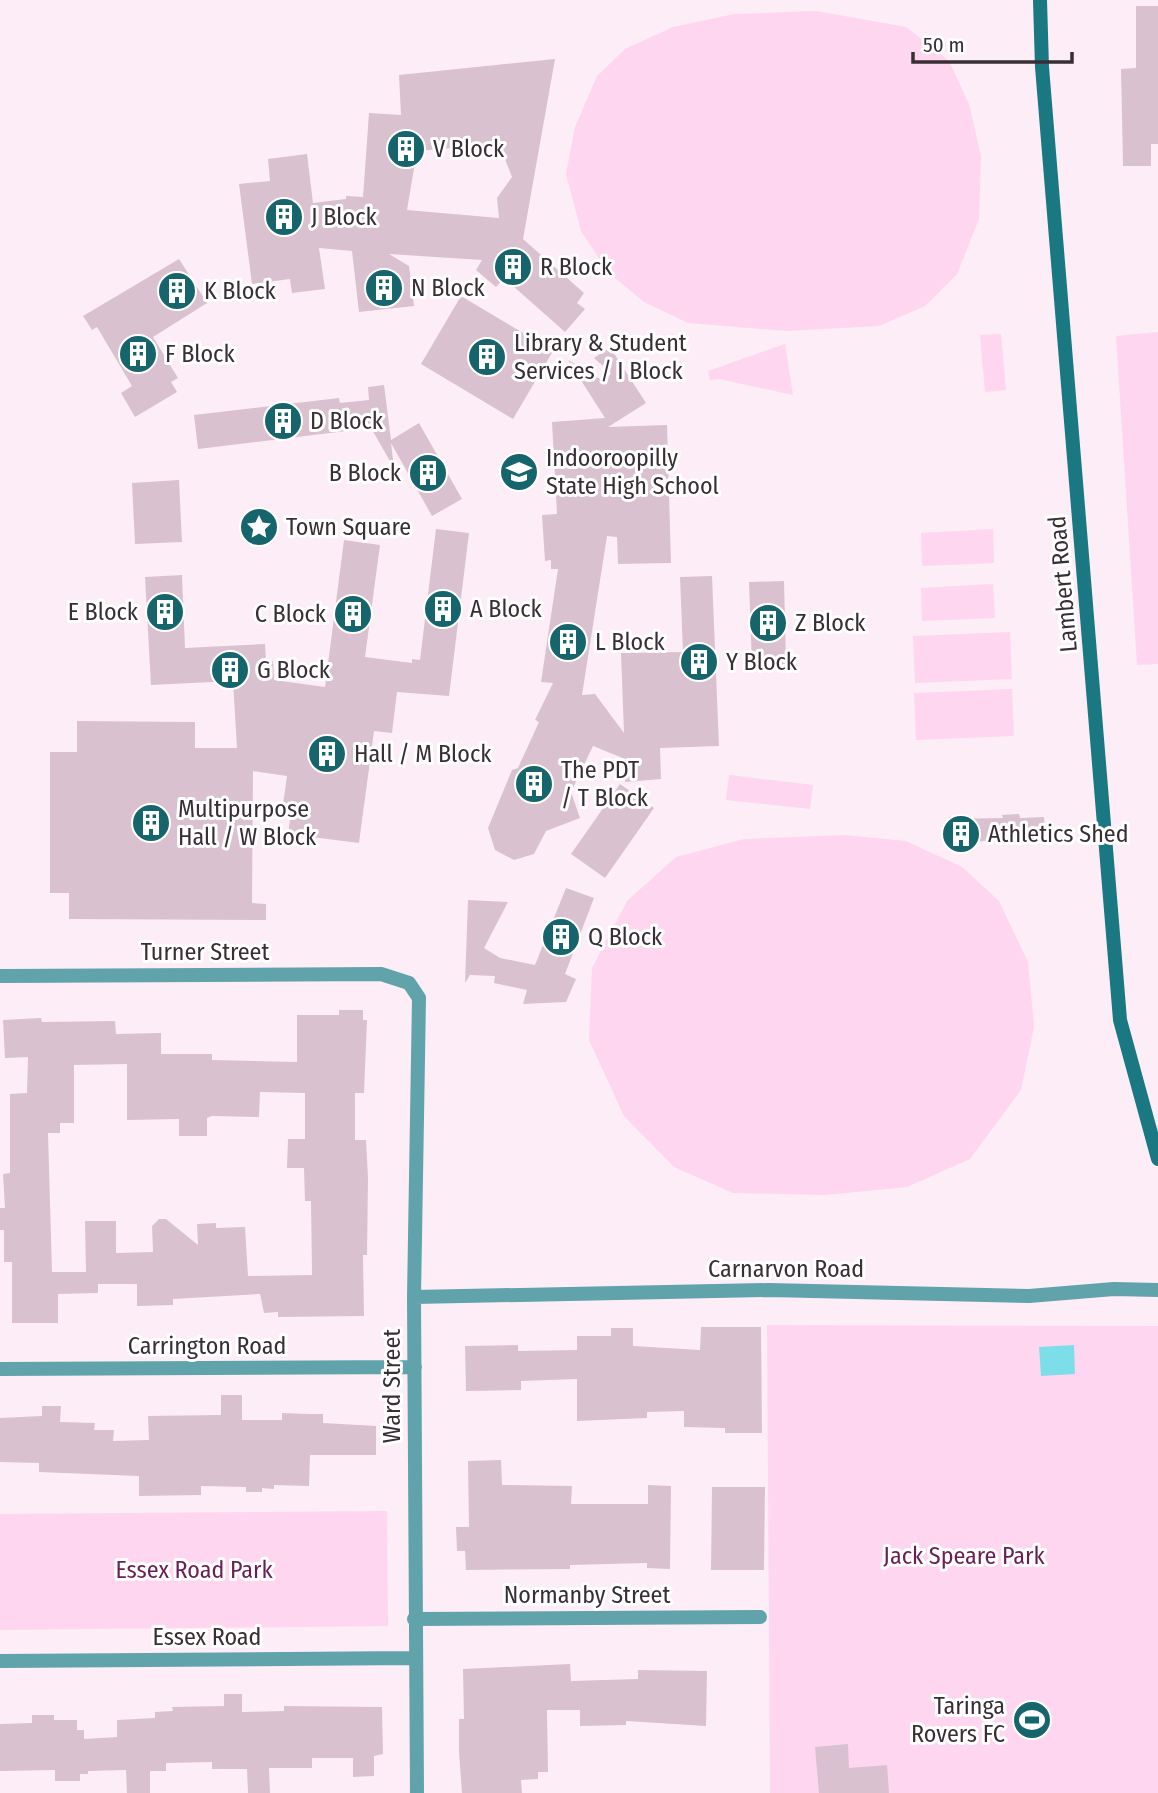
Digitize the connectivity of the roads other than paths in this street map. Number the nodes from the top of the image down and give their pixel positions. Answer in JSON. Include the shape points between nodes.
{"nodes":[{"id":1,"x":1040,"y":0,"type":"edge"},
{"id":2,"x":0,"y":976,"type":"edge"},
{"id":3,"x":409,"y":983,"type":"joint"},
{"id":4,"x":1158,"y":1159,"type":"edge"},
{"id":5,"x":1158,"y":1290,"type":"edge"},
{"id":6,"x":414,"y":1297,"type":"junction"},
{"id":7,"x":415,"y":1367,"type":"junction"},
{"id":8,"x":0,"y":1369,"type":"edge"},
{"id":9,"x":760,"y":1618,"type":"dead end"},
{"id":10,"x":414,"y":1619,"type":"junction"},
{"id":11,"x":414,"y":1658,"type":"junction"},
{"id":12,"x":0,"y":1661,"type":"edge"},
{"id":13,"x":417,"y":1793,"type":"edge"}],
"edges":[{"from":1,"to":4,"type":"main road","name":"Lambert Road","via":[[1119,1007],[1133,1076]]},
{"from":2,"to":3,"type":"street","name":"Turner Street","via":[[382,974]]},
{"from":3,"to":6,"type":"street","name":"Ward Street","via":[[419,998],[421,1018]]},
{"from":5,"to":6,"type":"street","name":"Carnarvon Road","via":[[1029,1296],[769,1290]]},
{"from":6,"to":7,"type":"street","name":"Ward Street"},
{"from":7,"to":8,"type":"street","name":"Carrington Road"},
{"from":7,"to":10,"type":"street","name":"Ward Street"},
{"from":9,"to":10,"type":"street","name":"Normanby Street"},
{"from":10,"to":11,"type":"street","name":"Ward Street"},
{"from":11,"to":12,"type":"street","name":"Essex Road"},
{"from":11,"to":13,"type":"street","name":"Ward Street"}]}
